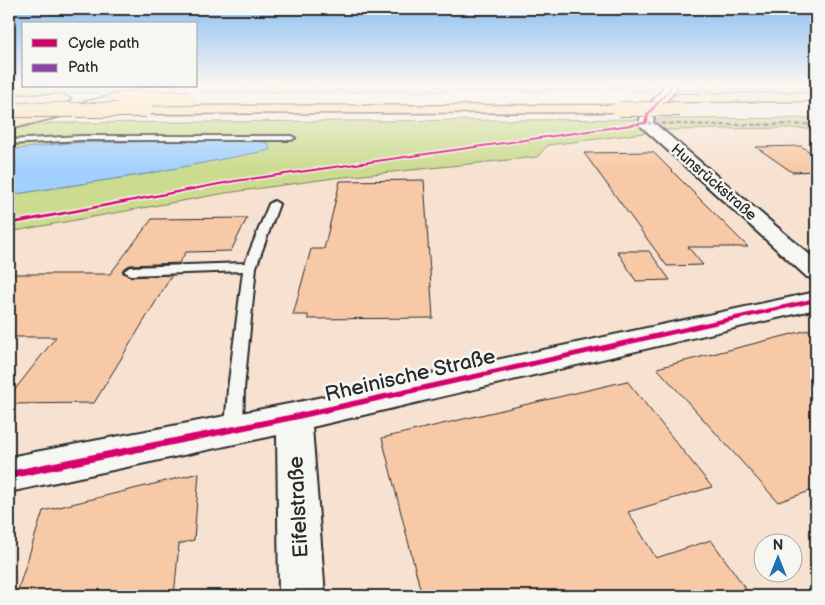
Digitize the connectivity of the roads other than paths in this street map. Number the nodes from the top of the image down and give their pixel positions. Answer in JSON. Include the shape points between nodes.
{"nodes":[{"id":1,"x":25,"y":113,"type":"edge"},
{"id":2,"x":73,"y":113,"type":"edge"},
{"id":3,"x":649,"y":113,"type":"edge"},
{"id":4,"x":10,"y":116,"type":"edge"},
{"id":5,"x":291,"y":138,"type":"dead end"},
{"id":6,"x":9,"y":142,"type":"edge"},
{"id":7,"x":274,"y":204,"type":"dead end"},
{"id":8,"x":250,"y":267,"type":"junction"},
{"id":9,"x":130,"y":271,"type":"dead end"},
{"id":10,"x":816,"y":272,"type":"edge"},
{"id":11,"x":816,"y":300,"type":"edge"},
{"id":12,"x":294,"y":417,"type":"junction"},
{"id":13,"x":234,"y":428,"type":"junction"},
{"id":14,"x":9,"y":475,"type":"edge"},
{"id":15,"x":302,"y":596,"type":"edge"}],
"edges":[{"from":1,"to":4,"type":"main road"},
{"from":2,"to":4,"type":"main road","bridge":true},
{"from":3,"to":10,"type":"street","name":"Hunsrückstraße","via":[[646,123]]},
{"from":5,"to":6,"type":"lane","via":[[81,138]]},
{"from":7,"to":8,"type":"lane"},
{"from":8,"to":9,"type":"lane"},
{"from":8,"to":13,"type":"lane"},
{"from":11,"to":12,"type":"street","name":"Rheinische Straße"},
{"from":12,"to":13,"type":"street","name":"Rheinische Straße"},
{"from":12,"to":15,"type":"street","name":"Eifelstraße"},
{"from":13,"to":14,"type":"street","name":"Rheinische Straße"}]}
